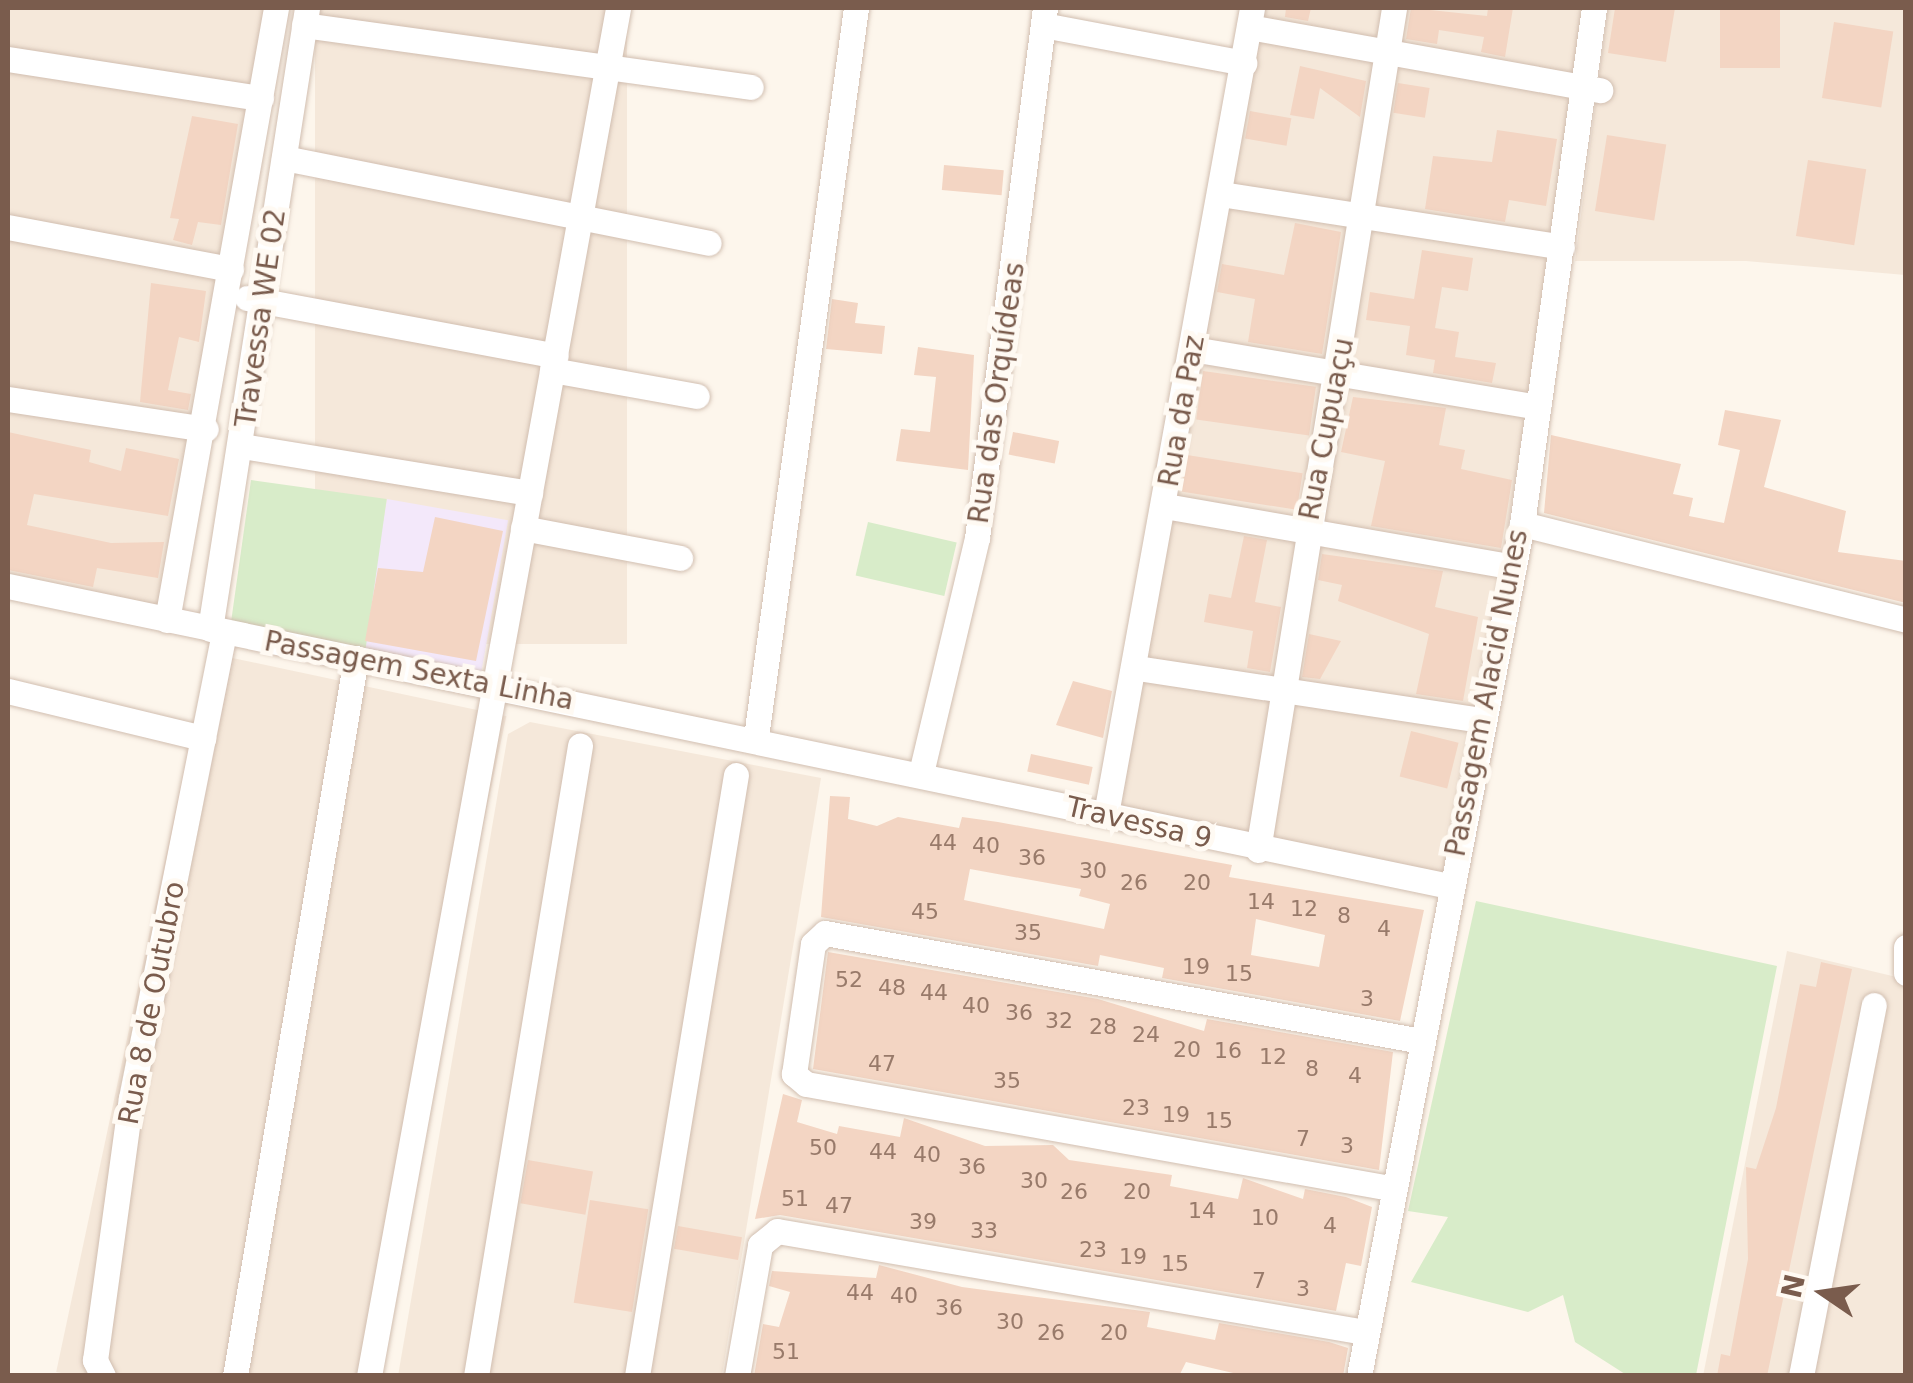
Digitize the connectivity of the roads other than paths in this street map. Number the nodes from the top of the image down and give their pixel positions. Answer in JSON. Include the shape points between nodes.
{"nodes":[{"id":1,"x":276,"y":8,"type":"edge"},
{"id":2,"x":618,"y":8,"type":"edge"},
{"id":3,"x":856,"y":8,"type":"edge"},
{"id":4,"x":1394,"y":8,"type":"edge"},
{"id":5,"x":1594,"y":8,"type":"edge"},
{"id":6,"x":306,"y":16,"type":"edge"},
{"id":7,"x":1044,"y":16,"type":"edge"},
{"id":8,"x":1251,"y":17,"type":"edge"},
{"id":9,"x":1386,"y":56,"type":"junction"},
{"id":10,"x":8,"y":59,"type":"edge"},
{"id":11,"x":1244,"y":63,"type":"junction"},
{"id":12,"x":607,"y":71,"type":"junction"},
{"id":13,"x":750,"y":88,"type":"dead end"},
{"id":14,"x":1591,"y":88,"type":"junction"},
{"id":15,"x":261,"y":98,"type":"junction"},
{"id":16,"x":284,"y":158,"type":"junction"},
{"id":17,"x":1221,"y":194,"type":"junction"},
{"id":18,"x":1364,"y":216,"type":"junction"},
{"id":19,"x":582,"y":221,"type":"junction"},
{"id":20,"x":8,"y":228,"type":"edge"},
{"id":21,"x":709,"y":243,"type":"dead end"},
{"id":22,"x":1562,"y":247,"type":"junction"},
{"id":23,"x":232,"y":269,"type":"junction"},
{"id":24,"x":227,"y":295,"type":"junction"},
{"id":25,"x":263,"y":301,"type":"junction"},
{"id":26,"x":1192,"y":349,"type":"junction"},
{"id":27,"x":554,"y":363,"type":"junction"},
{"id":28,"x":1340,"y":375,"type":"junction"},
{"id":29,"x":697,"y":396,"type":"dead end"},
{"id":30,"x":8,"y":398,"type":"edge"},
{"id":31,"x":1538,"y":407,"type":"junction"},
{"id":32,"x":206,"y":430,"type":"junction"},
{"id":33,"x":242,"y":446,"type":"junction"},
{"id":34,"x":530,"y":493,"type":"junction"},
{"id":35,"x":1166,"y":506,"type":"junction"},
{"id":36,"x":1522,"y":524,"type":"junction"},
{"id":37,"x":523,"y":528,"type":"junction"},
{"id":38,"x":1306,"y":532,"type":"junction"},
{"id":39,"x":680,"y":558,"type":"dead end"},
{"id":40,"x":1514,"y":567,"type":"junction"},
{"id":41,"x":8,"y":586,"type":"edge"},
{"id":42,"x":167,"y":620,"type":"junction"},
{"id":43,"x":1906,"y":620,"type":"edge"},
{"id":44,"x":217,"y":630,"type":"junction"},
{"id":45,"x":356,"y":658,"type":"junction"},
{"id":46,"x":1137,"y":668,"type":"junction"},
{"id":47,"x":492,"y":687,"type":"junction"},
{"id":48,"x":8,"y":691,"type":"edge"},
{"id":49,"x":1281,"y":693,"type":"junction"},
{"id":50,"x":1480,"y":720,"type":"junction"},
{"id":51,"x":756,"y":736,"type":"junction"},
{"id":52,"x":203,"y":738,"type":"junction"},
{"id":53,"x":580,"y":746,"type":"dead end"},
{"id":54,"x":830,"y":754,"type":"joint"},
{"id":55,"x":921,"y":773,"type":"junction"},
{"id":56,"x":736,"y":775,"type":"dead end"},
{"id":57,"x":1106,"y":814,"type":"junction"},
{"id":58,"x":1258,"y":850,"type":"junction"},
{"id":59,"x":1448,"y":886,"type":"junction"},
{"id":60,"x":1906,"y":947,"type":"edge"},
{"id":61,"x":1906,"y":973,"type":"edge"},
{"id":62,"x":1874,"y":1005,"type":"dead end"},
{"id":63,"x":1416,"y":1040,"type":"junction"},
{"id":64,"x":1390,"y":1188,"type":"junction"},
{"id":65,"x":1365,"y":1332,"type":"junction"},
{"id":66,"x":103,"y":1376,"type":"edge"},
{"id":67,"x":235,"y":1376,"type":"edge"},
{"id":68,"x":368,"y":1376,"type":"edge"},
{"id":69,"x":476,"y":1376,"type":"edge"},
{"id":70,"x":637,"y":1376,"type":"edge"},
{"id":71,"x":736,"y":1376,"type":"edge"},
{"id":72,"x":1358,"y":1376,"type":"edge"},
{"id":73,"x":1800,"y":1376,"type":"edge"}],
"edges":[{"from":1,"to":15,"type":"street","name":"Travessa WE 02"},
{"from":2,"to":12,"type":"street"},
{"from":3,"to":51,"type":"street"},
{"from":4,"to":9,"type":"street","name":"Rua Cupuaçu"},
{"from":5,"to":14,"type":"street","name":"Passagem Alacid Nunes"},
{"from":6,"to":12,"type":"street"},
{"from":6,"to":16,"type":"street","name":"Travessa WE 02"},
{"from":7,"to":11,"type":"street"},
{"from":7,"to":55,"type":"street","name":"Rua das Orquídeas","via":[[978,538]]},
{"from":8,"to":9,"type":"street"},
{"from":8,"to":11,"type":"street","name":"Rua da Paz"},
{"from":9,"to":14,"type":"street"},
{"from":9,"to":18,"type":"street","name":"Rua Cupuaçu"},
{"from":10,"to":15,"type":"street"},
{"from":11,"to":17,"type":"street","name":"Rua da Paz"},
{"from":12,"to":13,"type":"street"},
{"from":12,"to":19,"type":"street"},
{"from":14,"to":22,"type":"street","name":"Passagem Alacid Nunes"},
{"from":15,"to":23,"type":"street","name":"Travessa WE 02"},
{"from":16,"to":19,"type":"street"},
{"from":16,"to":25,"type":"street","name":"Travessa WE 02"},
{"from":17,"to":18,"type":"street"},
{"from":17,"to":26,"type":"street","name":"Rua da Paz"},
{"from":18,"to":22,"type":"street"},
{"from":18,"to":28,"type":"street","name":"Rua Cupuaçu"},
{"from":19,"to":21,"type":"street"},
{"from":19,"to":27,"type":"street"},
{"from":20,"to":23,"type":"street"},
{"from":22,"to":31,"type":"street","name":"Passagem Alacid Nunes"},
{"from":23,"to":24,"type":"street","name":"Travessa WE 02"},
{"from":24,"to":25,"type":"street"},
{"from":24,"to":32,"type":"street","name":"Travessa WE 02"},
{"from":25,"to":27,"type":"street"},
{"from":25,"to":33,"type":"street","name":"Travessa WE 02"},
{"from":26,"to":28,"type":"street"},
{"from":26,"to":35,"type":"street","name":"Rua da Paz"},
{"from":27,"to":29,"type":"street"},
{"from":27,"to":34,"type":"street"},
{"from":28,"to":31,"type":"street"},
{"from":28,"to":38,"type":"street","name":"Rua Cupuaçu"},
{"from":30,"to":32,"type":"street"},
{"from":31,"to":36,"type":"street","name":"Passagem Alacid Nunes"},
{"from":32,"to":42,"type":"street","name":"Travessa WE 02"},
{"from":33,"to":34,"type":"street"},
{"from":33,"to":44,"type":"street","name":"Travessa WE 02"},
{"from":34,"to":37,"type":"street"},
{"from":35,"to":38,"type":"street"},
{"from":35,"to":46,"type":"street","name":"Rua da Paz"},
{"from":36,"to":40,"type":"street","name":"Passagem Alacid Nunes"},
{"from":36,"to":43,"type":"street"},
{"from":37,"to":39,"type":"street"},
{"from":37,"to":47,"type":"street"},
{"from":38,"to":40,"type":"street"},
{"from":38,"to":49,"type":"street","name":"Rua Cupuaçu"},
{"from":40,"to":50,"type":"street","name":"Passagem Alacid Nunes"},
{"from":41,"to":42,"type":"street","name":"Passagem Sexta Linha"},
{"from":42,"to":44,"type":"street","name":"Passagem Sexta Linha"},
{"from":44,"to":45,"type":"street","name":"Passagem Sexta Linha"},
{"from":44,"to":52,"type":"street","name":"Rua 8 de Outubro"},
{"from":45,"to":47,"type":"street","name":"Passagem Sexta Linha"},
{"from":45,"to":67,"type":"street"},
{"from":46,"to":49,"type":"street"},
{"from":46,"to":57,"type":"street","name":"Rua da Paz"},
{"from":47,"to":51,"type":"street","name":"Passagem Sexta Linha"},
{"from":47,"to":68,"type":"street"},
{"from":48,"to":52,"type":"street"},
{"from":49,"to":50,"type":"street"},
{"from":49,"to":58,"type":"street","name":"Rua Cupuaçu"},
{"from":50,"to":59,"type":"street","name":"Passagem Alacid Nunes"},
{"from":51,"to":54,"type":"street","name":"Passagem Sexta Linha"},
{"from":52,"to":66,"type":"street","name":"Rua 8 de Outubro","via":[[131,1098],[95,1360]]},
{"from":53,"to":69,"type":"street"},
{"from":54,"to":55,"type":"street","name":"Travessa 9"},
{"from":55,"to":57,"type":"street","name":"Travessa 9"},
{"from":56,"to":70,"type":"street"},
{"from":57,"to":58,"type":"street","name":"Travessa 9"},
{"from":58,"to":59,"type":"street","name":"Travessa 9"},
{"from":59,"to":63,"type":"street","name":"Passagem Alacid Nunes"},
{"from":60,"to":61,"type":"street"},
{"from":62,"to":73,"type":"street"},
{"from":63,"to":64,"type":"street","name":"Passagem Alacid Nunes"},
{"from":63,"to":64,"type":"street","via":[[825,933],[813,944],[794,1074],[806,1084]]},
{"from":64,"to":65,"type":"street","name":"Passagem Alacid Nunes"},
{"from":65,"to":71,"type":"street","via":[[777,1230],[760,1245]]},
{"from":65,"to":72,"type":"street","name":"Passagem Alacid Nunes"}]}
